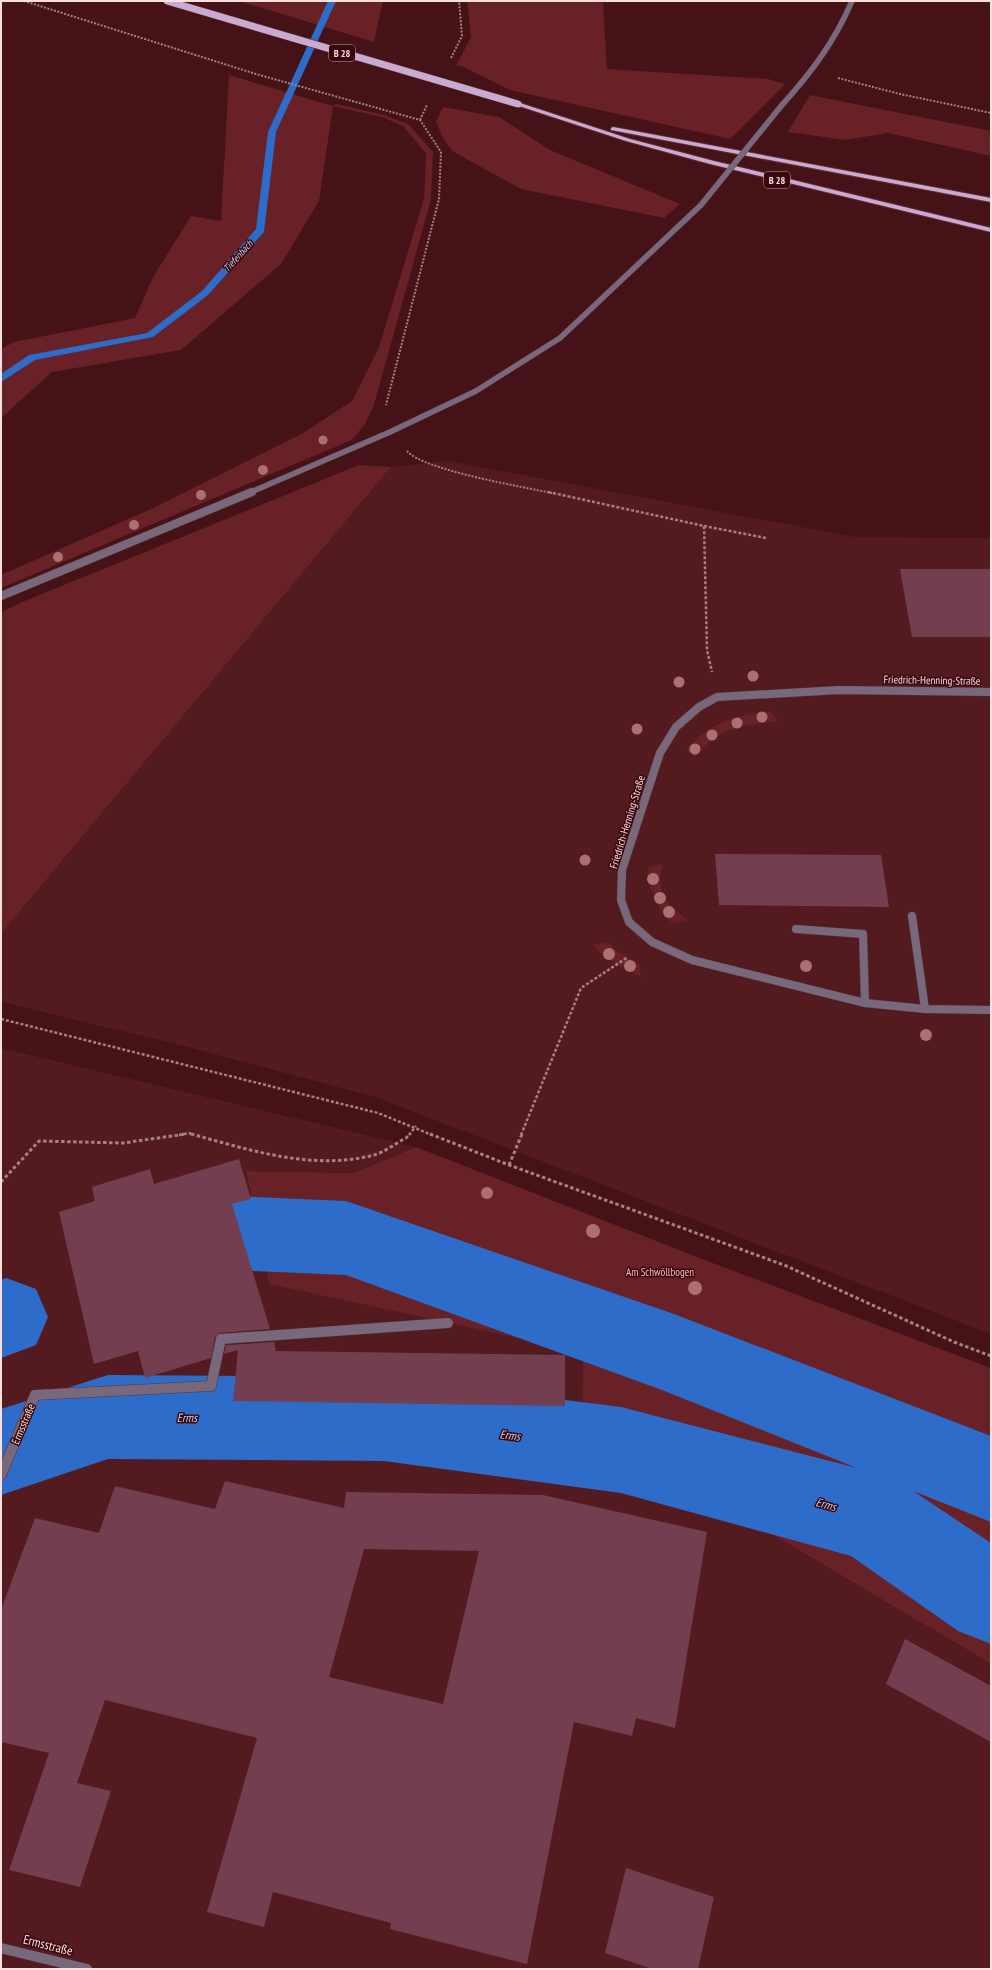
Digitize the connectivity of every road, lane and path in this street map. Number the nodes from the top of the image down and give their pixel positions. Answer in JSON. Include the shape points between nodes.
{"nodes":[{"id":1,"x":24,"y":1,"type":"edge"},
{"id":2,"x":166,"y":1,"type":"edge"},
{"id":3,"x":852,"y":1,"type":"edge"},
{"id":4,"x":812,"y":71,"type":"junction"},
{"id":5,"x":991,"y":113,"type":"edge"},
{"id":6,"x":570,"y":121,"type":"junction"},
{"id":7,"x":991,"y":200,"type":"edge"},
{"id":8,"x":991,"y":230,"type":"edge"},
{"id":9,"x":390,"y":432,"type":"junction"},
{"id":10,"x":704,"y":526,"type":"junction"},
{"id":11,"x":766,"y":538,"type":"dead end"},
{"id":12,"x":1,"y":596,"type":"edge"},
{"id":13,"x":991,"y":692,"type":"edge"},
{"id":14,"x":717,"y":698,"type":"junction"},
{"id":15,"x":912,"y":916,"type":"dead end"},
{"id":16,"x":796,"y":929,"type":"dead end"},
{"id":17,"x":605,"y":972,"type":"dead end"},
{"id":18,"x":865,"y":1003,"type":"junction"},
{"id":19,"x":925,"y":1010,"type":"junction"},
{"id":20,"x":991,"y":1010,"type":"edge"},
{"id":21,"x":1,"y":1019,"type":"edge"},
{"id":22,"x":416,"y":1126,"type":"junction"},
{"id":23,"x":509,"y":1165,"type":"junction"},
{"id":24,"x":1,"y":1182,"type":"edge"},
{"id":25,"x":448,"y":1323,"type":"dead end"},
{"id":26,"x":991,"y":1356,"type":"edge"},
{"id":27,"x":1,"y":1475,"type":"edge"},
{"id":28,"x":1,"y":1948,"type":"edge"},
{"id":29,"x":88,"y":1969,"type":"edge"}],
"edges":[{"from":1,"to":9,"type":"path","via":[[256,74],[420,120],[441,152],[439,199],[385,408]]},
{"from":2,"to":6,"type":"main road","number":"B 28","bridge":true},
{"from":3,"to":4,"type":"street","via":[[843,24]]},
{"from":4,"to":5,"type":"path","via":[[900,94]]},
{"from":4,"to":9,"type":"street","bridge":true,"via":[[701,205],[560,338],[476,391]]},
{"from":6,"to":7,"type":"main road","number":"B 28"},
{"from":6,"to":8,"type":"main road","number":"B 28","via":[[712,163]]},
{"from":9,"to":10,"type":"path","via":[[412,457],[447,470]]},
{"from":9,"to":12,"type":"street"},
{"from":10,"to":11,"type":"path"},
{"from":10,"to":14,"type":"path","via":[[707,650]]},
{"from":13,"to":14,"type":"street","name":"Friedrich-Henning-Straße","via":[[839,690]]},
{"from":14,"to":18,"type":"street","name":"Friedrich-Henning-Straße","via":[[699,707],[676,727],[660,753],[622,870],[621,900],[629,922],[652,942],[692,960]]},
{"from":15,"to":19,"type":"street"},
{"from":16,"to":18,"type":"street","via":[[863,934]]},
{"from":17,"to":23,"type":"path","via":[[581,988]]},
{"from":18,"to":19,"type":"street","name":"Friedrich-Henning-Straße"},
{"from":19,"to":20,"type":"street","name":"Friedrich-Henning-Straße"},
{"from":21,"to":22,"type":"path","via":[[378,1113]]},
{"from":22,"to":23,"type":"path"},
{"from":22,"to":24,"type":"path","via":[[406,1138],[375,1155],[333,1162],[269,1155],[189,1132],[123,1144],[39,1141]]},
{"from":23,"to":26,"type":"path","via":[[784,1265],[954,1342]]},
{"from":25,"to":27,"type":"street","name":"Ermsstraße","via":[[221,1339],[211,1386],[35,1394]]},
{"from":28,"to":29,"type":"street","name":"Ermsstraße"}]}
